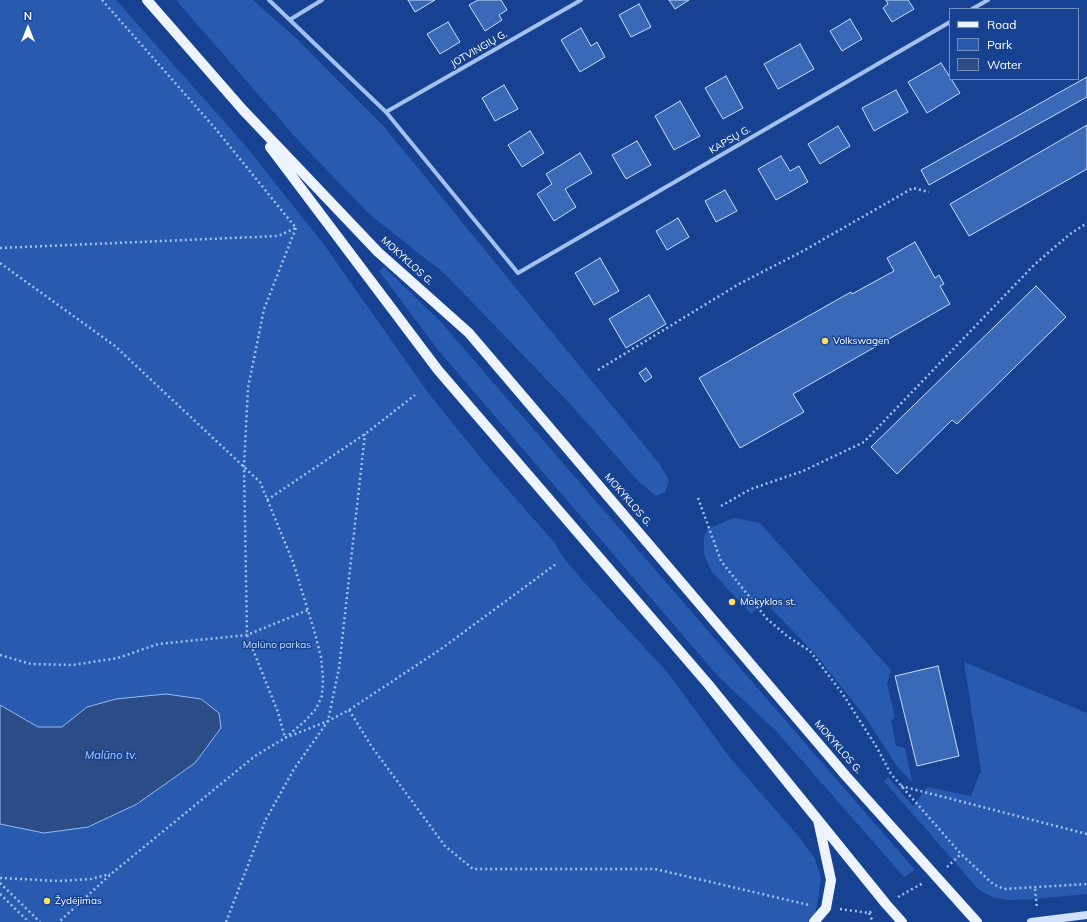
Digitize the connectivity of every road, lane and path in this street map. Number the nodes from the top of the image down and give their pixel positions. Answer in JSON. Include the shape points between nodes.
{"nodes":[{"id":1,"x":102,"y":0,"type":"edge"},
{"id":2,"x":147,"y":0,"type":"edge"},
{"id":3,"x":269,"y":0,"type":"edge"},
{"id":4,"x":322,"y":0,"type":"edge"},
{"id":5,"x":581,"y":0,"type":"edge"},
{"id":6,"x":988,"y":0,"type":"edge"},
{"id":7,"x":974,"y":8,"type":"edge"},
{"id":8,"x":291,"y":20,"type":"junction"},
{"id":9,"x":949,"y":23,"type":"edge"},
{"id":10,"x":243,"y":110,"type":"junction"},
{"id":11,"x":386,"y":112,"type":"junction"},
{"id":12,"x":929,"y":192,"type":"dead end"},
{"id":13,"x":1087,"y":223,"type":"edge"},
{"id":14,"x":296,"y":228,"type":"junction"},
{"id":15,"x":0,"y":248,"type":"edge"},
{"id":16,"x":0,"y":263,"type":"edge"},
{"id":17,"x":598,"y":370,"type":"dead end"},
{"id":18,"x":416,"y":394,"type":"dead end"},
{"id":19,"x":365,"y":434,"type":"junction"},
{"id":20,"x":244,"y":466,"type":"junction"},
{"id":21,"x":698,"y":498,"type":"dead end"},
{"id":22,"x":267,"y":500,"type":"junction"},
{"id":23,"x":721,"y":506,"type":"dead end"},
{"id":24,"x":556,"y":564,"type":"dead end"},
{"id":25,"x":308,"y":610,"type":"junction"},
{"id":26,"x":247,"y":635,"type":"junction"},
{"id":27,"x":0,"y":654,"type":"edge"},
{"id":28,"x":349,"y":710,"type":"junction"},
{"id":29,"x":328,"y":721,"type":"junction"},
{"id":30,"x":285,"y":738,"type":"junction"},
{"id":31,"x":901,"y":785,"type":"junction"},
{"id":32,"x":818,"y":818,"type":"junction"},
{"id":33,"x":1087,"y":834,"type":"edge"},
{"id":34,"x":111,"y":874,"type":"junction"},
{"id":35,"x":0,"y":878,"type":"edge"},
{"id":36,"x":0,"y":883,"type":"edge"},
{"id":37,"x":1087,"y":884,"type":"edge"},
{"id":38,"x":1035,"y":888,"type":"junction"},
{"id":39,"x":0,"y":894,"type":"edge"},
{"id":40,"x":806,"y":905,"type":"dead end"},
{"id":41,"x":869,"y":913,"type":"dead end"},
{"id":42,"x":1087,"y":915,"type":"edge"},
{"id":43,"x":29,"y":922,"type":"edge"},
{"id":44,"x":40,"y":922,"type":"edge"},
{"id":45,"x":59,"y":922,"type":"edge"},
{"id":46,"x":226,"y":922,"type":"edge"},
{"id":47,"x":814,"y":922,"type":"edge"},
{"id":48,"x":873,"y":922,"type":"edge"},
{"id":49,"x":902,"y":922,"type":"edge"},
{"id":50,"x":977,"y":922,"type":"edge"},
{"id":51,"x":1034,"y":922,"type":"edge"}],
"edges":[{"from":1,"to":14,"type":"path","via":[[214,127]]},
{"from":2,"to":10,"type":"main road","name":"MOKYKLOS G."},
{"from":3,"to":8,"type":"street"},
{"from":4,"to":8,"type":"street"},
{"from":5,"to":11,"type":"street","name":"JOTVINGIŲ G."},
{"from":6,"to":7,"type":"street"},
{"from":8,"to":11,"type":"street"},
{"from":9,"to":11,"type":"street","name":"KAPSŲ G.","via":[[518,273]]},
{"from":10,"to":32,"type":"main road","name":"MOKYKLOS G.","via":[[438,370],[708,684]]},
{"from":10,"to":50,"type":"main road","name":"MOKYKLOS G.","via":[[378,252],[469,333],[846,776]]},
{"from":12,"to":17,"type":"path","via":[[913,188],[803,251],[739,284]]},
{"from":13,"to":23,"type":"path","via":[[1034,265],[864,442],[803,471],[751,489]]},
{"from":14,"to":15,"type":"path","via":[[278,236]]},
{"from":14,"to":20,"type":"path","via":[[264,309],[248,388]]},
{"from":16,"to":20,"type":"path","via":[[115,346]]},
{"from":18,"to":19,"type":"path"},
{"from":19,"to":22,"type":"path"},
{"from":19,"to":29,"type":"path","via":[[339,668]]},
{"from":20,"to":22,"type":"path","via":[[260,482]]},
{"from":20,"to":26,"type":"path"},
{"from":21,"to":31,"type":"path","via":[[721,561],[767,619],[810,651],[842,694],[891,774]]},
{"from":22,"to":25,"type":"path","via":[[293,562]]},
{"from":24,"to":28,"type":"path","via":[[441,649]]},
{"from":25,"to":26,"type":"path"},
{"from":25,"to":30,"type":"path","via":[[321,657],[322,696],[316,709]]},
{"from":26,"to":27,"type":"path","via":[[158,644],[118,658],[72,665],[31,664]]},
{"from":26,"to":30,"type":"path","via":[[278,712]]},
{"from":28,"to":29,"type":"path"},
{"from":28,"to":40,"type":"path","via":[[372,747],[445,846],[473,869],[655,869]]},
{"from":29,"to":30,"type":"path"},
{"from":29,"to":46,"type":"path","via":[[294,769],[265,821]]},
{"from":30,"to":34,"type":"path","via":[[255,756]]},
{"from":31,"to":33,"type":"path"},
{"from":31,"to":38,"type":"path","via":[[961,854],[993,884],[1004,889]]},
{"from":32,"to":47,"type":"main road","via":[[832,880],[826,908]]},
{"from":32,"to":49,"type":"main road","name":"MOKYKLOS G."},
{"from":34,"to":35,"type":"path","via":[[91,879],[59,881]]},
{"from":34,"to":45,"type":"path"},
{"from":36,"to":44,"type":"path"},
{"from":37,"to":38,"type":"path"},
{"from":38,"to":51,"type":"path"},
{"from":39,"to":43,"type":"path"},
{"from":41,"to":48,"type":"path"},
{"from":42,"to":51,"type":"main road"}]}
